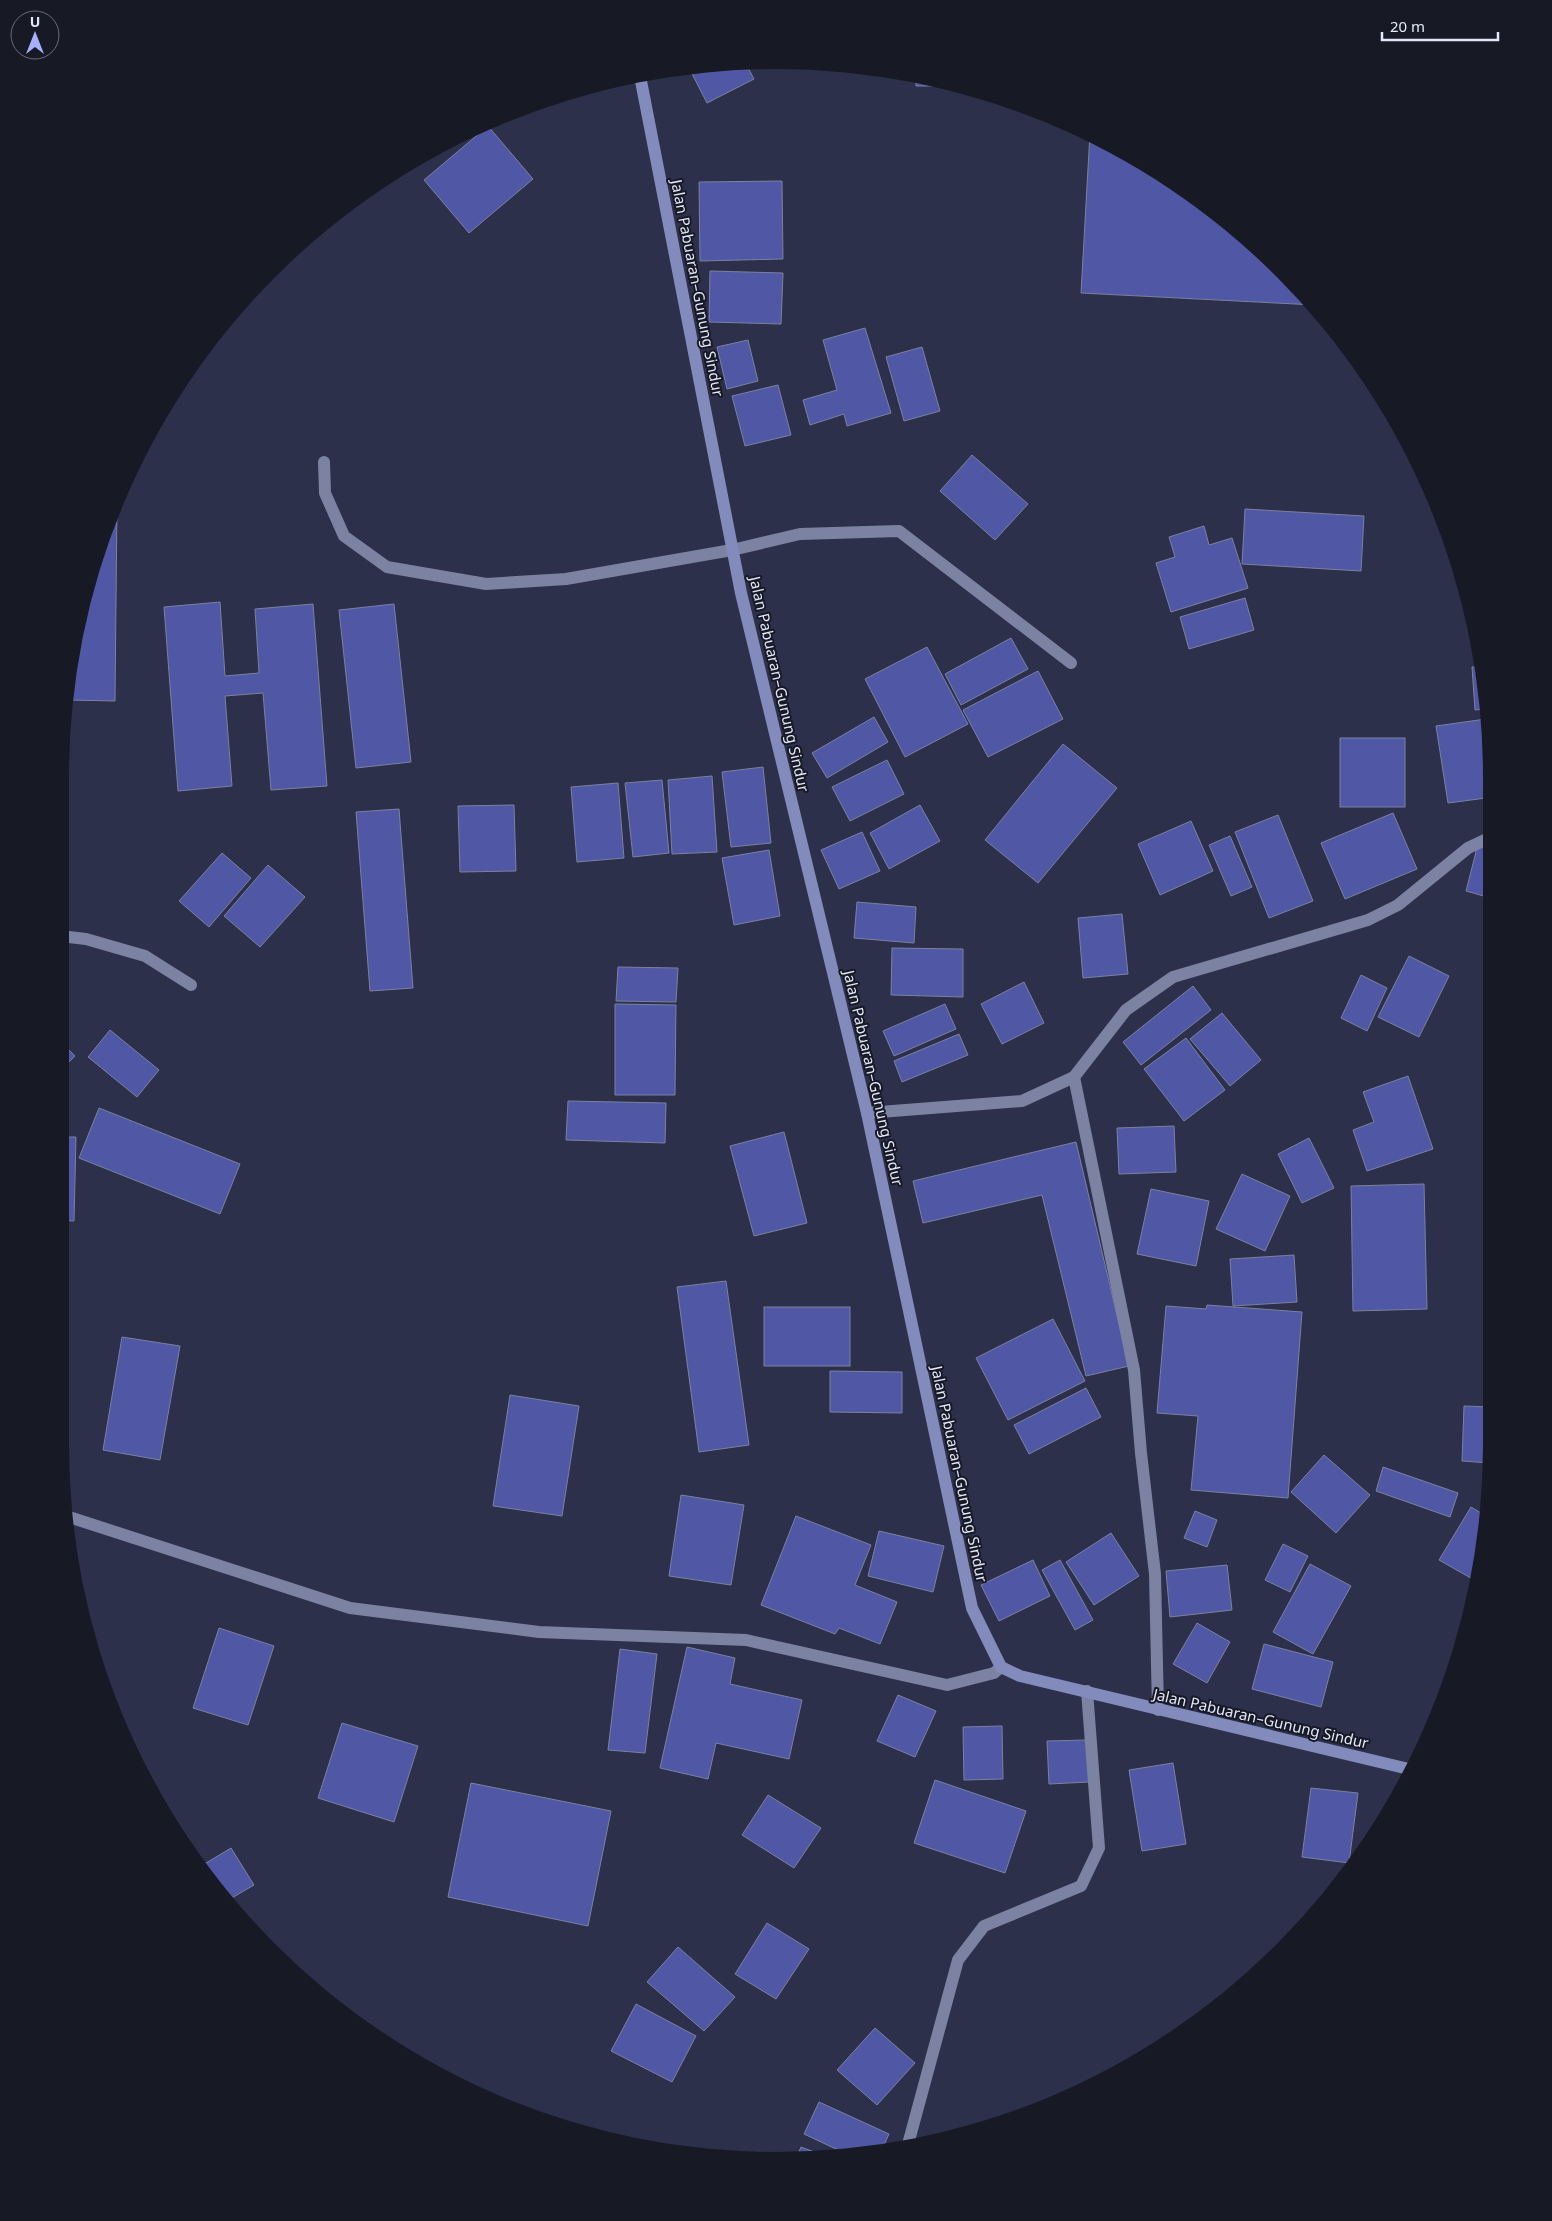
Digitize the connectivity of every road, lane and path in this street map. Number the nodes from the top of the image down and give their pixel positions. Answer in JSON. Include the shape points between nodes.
{"nodes":[{"id":1,"x":641,"y":82,"type":"edge"},
{"id":2,"x":324,"y":462,"type":"dead end"},
{"id":3,"x":732,"y":550,"type":"junction"},
{"id":4,"x":1071,"y":663,"type":"dead end"},
{"id":5,"x":1483,"y":841,"type":"edge"},
{"id":6,"x":69,"y":937,"type":"edge"},
{"id":7,"x":191,"y":985,"type":"dead end"},
{"id":8,"x":1074,"y":1078,"type":"junction"},
{"id":9,"x":867,"y":1113,"type":"junction"},
{"id":10,"x":73,"y":1518,"type":"edge"},
{"id":11,"x":1000,"y":1668,"type":"junction"},
{"id":12,"x":1087,"y":1691,"type":"junction"},
{"id":13,"x":1158,"y":1710,"type":"junction"},
{"id":14,"x":1405,"y":1768,"type":"edge"},
{"id":15,"x":910,"y":2140,"type":"edge"}],
"edges":[{"from":1,"to":3,"type":"street","name":"Jalan Pabuaran–Gunung Sindur"},
{"from":2,"to":3,"type":"street","via":[[325,493],[344,536],[386,567],[486,584],[566,579]]},
{"from":3,"to":4,"type":"street","via":[[800,534],[899,531]]},
{"from":3,"to":9,"type":"street","name":"Jalan Pabuaran–Gunung Sindur"},
{"from":5,"to":8,"type":"street","via":[[1468,848],[1398,906],[1368,920],[1173,977],[1126,1010]]},
{"from":6,"to":7,"type":"street","via":[[145,956]]},
{"from":8,"to":9,"type":"street","via":[[1022,1101]]},
{"from":8,"to":13,"type":"street","via":[[1134,1370],[1155,1574]]},
{"from":9,"to":11,"type":"street","name":"Jalan Pabuaran–Gunung Sindur","via":[[972,1608]]},
{"from":10,"to":11,"type":"street","via":[[350,1608],[539,1632],[746,1640],[947,1685],[994,1673]]},
{"from":11,"to":12,"type":"street","name":"Jalan Pabuaran–Gunung Sindur","via":[[1020,1676]]},
{"from":12,"to":13,"type":"street","name":"Jalan Pabuaran–Gunung Sindur"},
{"from":12,"to":15,"type":"street","via":[[1100,1848],[1082,1886],[984,1926],[958,1960]]},
{"from":13,"to":14,"type":"street","name":"Jalan Pabuaran–Gunung Sindur"}]}
